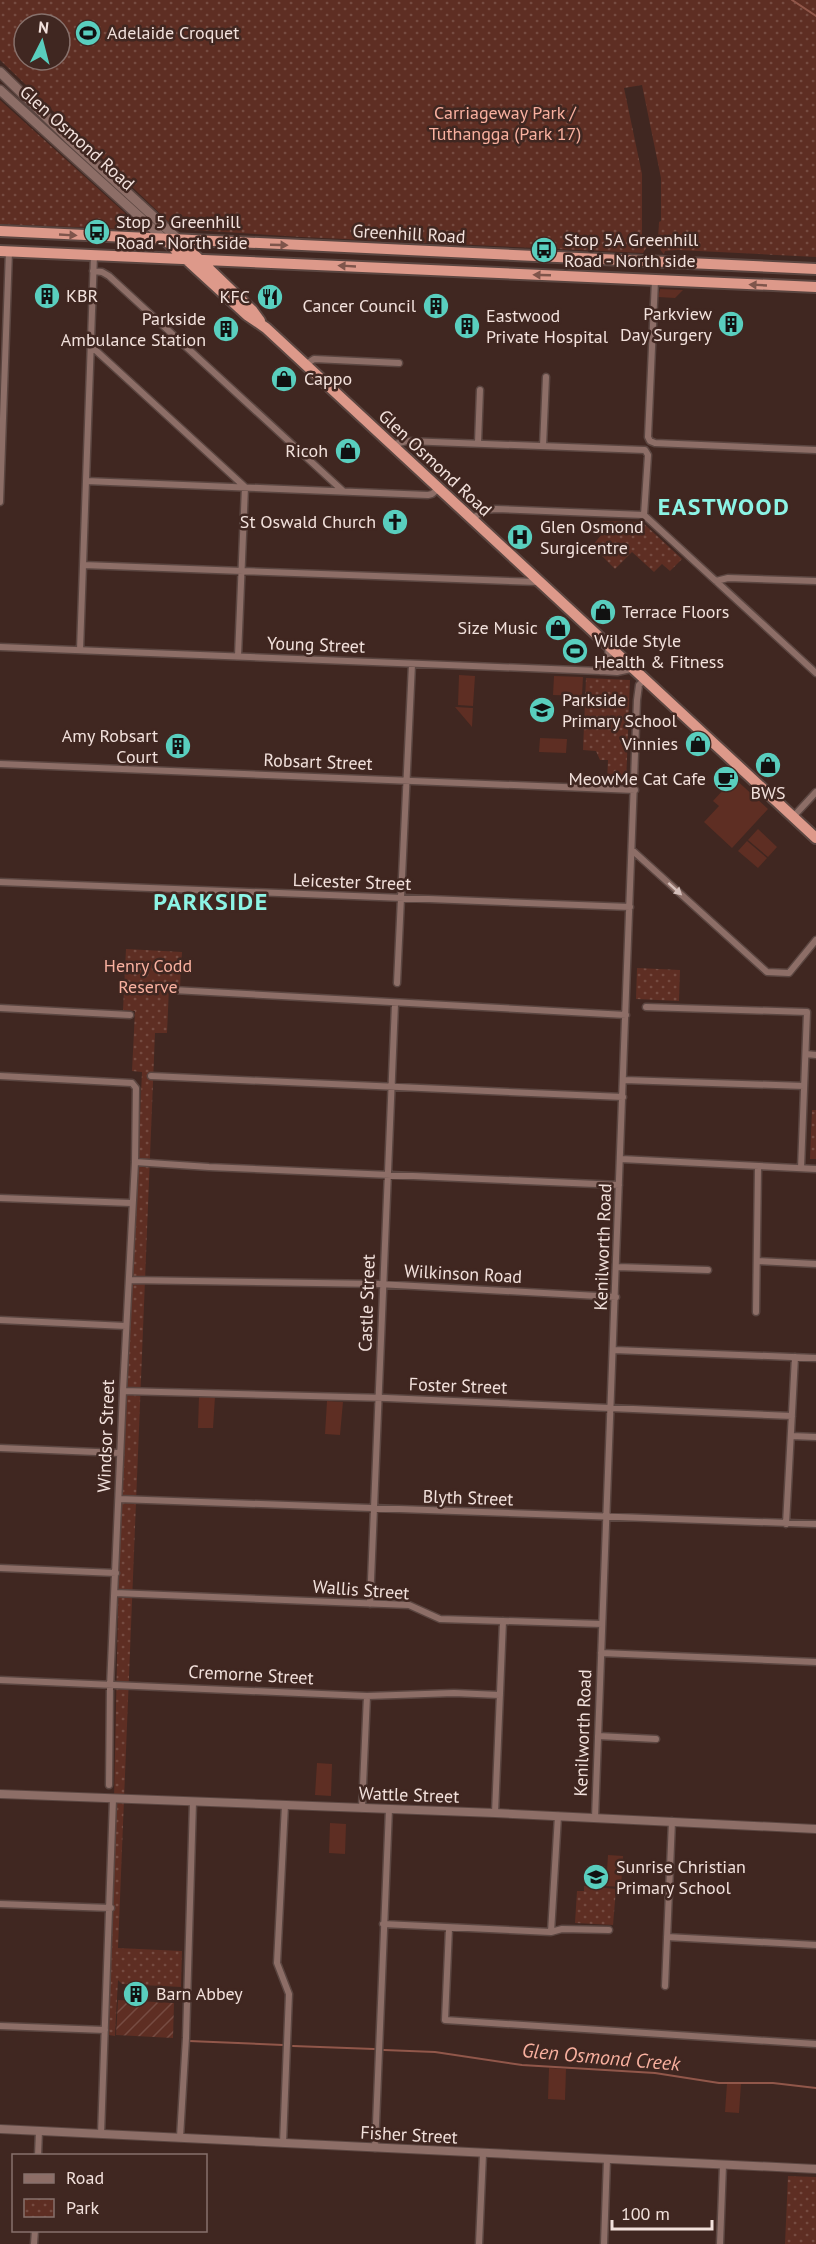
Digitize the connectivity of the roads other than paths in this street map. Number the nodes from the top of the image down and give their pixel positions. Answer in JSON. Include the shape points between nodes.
{"nodes":[{"id":1,"x":0,"y":72,"type":"edge"},
{"id":2,"x":0,"y":90,"type":"edge"},
{"id":3,"x":5,"y":231,"type":"edge"},
{"id":4,"x":164,"y":239,"type":"junction"},
{"id":5,"x":179,"y":240,"type":"junction"},
{"id":6,"x":5,"y":251,"type":"edge"},
{"id":7,"x":94,"y":255,"type":"junction"},
{"id":8,"x":184,"y":259,"type":"junction"},
{"id":9,"x":200,"y":259,"type":"junction"},
{"id":10,"x":228,"y":261,"type":"junction"},
{"id":11,"x":816,"y":269,"type":"edge"},
{"id":12,"x":93,"y":272,"type":"junction"},
{"id":13,"x":655,"y":280,"type":"junction"},
{"id":14,"x":226,"y":286,"type":"junction"},
{"id":15,"x":816,"y":287,"type":"edge"},
{"id":16,"x":266,"y":328,"type":"junction"},
{"id":17,"x":91,"y":346,"type":"junction"},
{"id":18,"x":399,"y":363,"type":"dead end"},
{"id":19,"x":305,"y":365,"type":"junction"},
{"id":20,"x":546,"y":377,"type":"dead end"},
{"id":21,"x":480,"y":390,"type":"dead end"},
{"id":22,"x":478,"y":443,"type":"junction"},
{"id":23,"x":390,"y":445,"type":"junction"},
{"id":24,"x":543,"y":446,"type":"junction"},
{"id":25,"x":816,"y":450,"type":"edge"},
{"id":26,"x":86,"y":481,"type":"junction"},
{"id":27,"x":245,"y":487,"type":"junction"},
{"id":28,"x":438,"y":489,"type":"junction"},
{"id":29,"x":343,"y":491,"type":"junction"},
{"id":30,"x":0,"y":502,"type":"edge"},
{"id":31,"x":644,"y":515,"type":"junction"},
{"id":32,"x":471,"y":519,"type":"junction"},
{"id":33,"x":83,"y":565,"type":"junction"},
{"id":34,"x":241,"y":571,"type":"junction"},
{"id":35,"x":716,"y":581,"type":"junction"},
{"id":36,"x":816,"y":581,"type":"edge"},
{"id":37,"x":541,"y":582,"type":"junction"},
{"id":38,"x":0,"y":647,"type":"edge"},
{"id":39,"x":608,"y":647,"type":"junction"},
{"id":40,"x":80,"y":650,"type":"junction"},
{"id":41,"x":238,"y":656,"type":"junction"},
{"id":42,"x":412,"y":664,"type":"junction"},
{"id":43,"x":631,"y":669,"type":"junction"},
{"id":44,"x":600,"y":672,"type":"junction"},
{"id":45,"x":816,"y":673,"type":"edge"},
{"id":46,"x":644,"y":680,"type":"junction"},
{"id":47,"x":0,"y":764,"type":"edge"},
{"id":48,"x":406,"y":781,"type":"junction"},
{"id":49,"x":635,"y":790,"type":"junction"},
{"id":50,"x":816,"y":792,"type":"edge"},
{"id":51,"x":794,"y":817,"type":"junction"},
{"id":52,"x":816,"y":838,"type":"edge"},
{"id":53,"x":632,"y":850,"type":"junction"},
{"id":54,"x":0,"y":882,"type":"edge"},
{"id":55,"x":399,"y":899,"type":"junction"},
{"id":56,"x":630,"y":907,"type":"junction"},
{"id":57,"x":816,"y":940,"type":"edge"},
{"id":58,"x":397,"y":983,"type":"dead end"},
{"id":59,"x":173,"y":990,"type":"dead end"},
{"id":60,"x":395,"y":1004,"type":"junction"},
{"id":61,"x":646,"y":1007,"type":"dead end"},
{"id":62,"x":0,"y":1008,"type":"edge"},
{"id":63,"x":130,"y":1015,"type":"dead end"},
{"id":64,"x":626,"y":1015,"type":"junction"},
{"id":65,"x":806,"y":1054,"type":"junction"},
{"id":66,"x":816,"y":1055,"type":"edge"},
{"id":67,"x":0,"y":1076,"type":"edge"},
{"id":68,"x":152,"y":1076,"type":"dead end"},
{"id":69,"x":624,"y":1080,"type":"junction"},
{"id":70,"x":392,"y":1086,"type":"junction"},
{"id":71,"x":804,"y":1086,"type":"junction"},
{"id":72,"x":623,"y":1097,"type":"junction"},
{"id":73,"x":621,"y":1160,"type":"junction"},
{"id":74,"x":135,"y":1162,"type":"junction"},
{"id":75,"x":758,"y":1168,"type":"junction"},
{"id":76,"x":801,"y":1168,"type":"junction"},
{"id":77,"x":816,"y":1169,"type":"edge"},
{"id":78,"x":387,"y":1174,"type":"junction"},
{"id":79,"x":619,"y":1185,"type":"junction"},
{"id":80,"x":0,"y":1198,"type":"edge"},
{"id":81,"x":131,"y":1203,"type":"junction"},
{"id":82,"x":757,"y":1261,"type":"junction"},
{"id":83,"x":816,"y":1264,"type":"edge"},
{"id":84,"x":616,"y":1267,"type":"junction"},
{"id":85,"x":708,"y":1270,"type":"dead end"},
{"id":86,"x":129,"y":1280,"type":"junction"},
{"id":87,"x":383,"y":1285,"type":"junction"},
{"id":88,"x":616,"y":1296,"type":"junction"},
{"id":89,"x":756,"y":1312,"type":"dead end"},
{"id":90,"x":0,"y":1320,"type":"edge"},
{"id":91,"x":126,"y":1326,"type":"junction"},
{"id":92,"x":614,"y":1350,"type":"junction"},
{"id":93,"x":795,"y":1357,"type":"junction"},
{"id":94,"x":816,"y":1358,"type":"edge"},
{"id":95,"x":123,"y":1391,"type":"junction"},
{"id":96,"x":379,"y":1398,"type":"junction"},
{"id":97,"x":612,"y":1407,"type":"junction"},
{"id":98,"x":792,"y":1416,"type":"junction"},
{"id":99,"x":791,"y":1436,"type":"junction"},
{"id":100,"x":816,"y":1437,"type":"edge"},
{"id":101,"x":0,"y":1448,"type":"edge"},
{"id":102,"x":120,"y":1453,"type":"junction"},
{"id":103,"x":119,"y":1499,"type":"junction"},
{"id":104,"x":374,"y":1510,"type":"junction"},
{"id":105,"x":606,"y":1517,"type":"junction"},
{"id":106,"x":786,"y":1524,"type":"junction"},
{"id":107,"x":816,"y":1524,"type":"edge"},
{"id":108,"x":0,"y":1568,"type":"edge"},
{"id":109,"x":116,"y":1573,"type":"junction"},
{"id":110,"x":115,"y":1593,"type":"junction"},
{"id":111,"x":370,"y":1604,"type":"junction"},
{"id":112,"x":502,"y":1621,"type":"junction"},
{"id":113,"x":602,"y":1624,"type":"junction"},
{"id":114,"x":601,"y":1653,"type":"junction"},
{"id":115,"x":816,"y":1662,"type":"edge"},
{"id":116,"x":0,"y":1680,"type":"edge"},
{"id":117,"x":111,"y":1684,"type":"junction"},
{"id":118,"x":500,"y":1695,"type":"junction"},
{"id":119,"x":367,"y":1696,"type":"junction"},
{"id":120,"x":598,"y":1736,"type":"junction"},
{"id":121,"x":656,"y":1739,"type":"dead end"},
{"id":122,"x":109,"y":1785,"type":"dead end"},
{"id":123,"x":0,"y":1794,"type":"edge"},
{"id":124,"x":113,"y":1798,"type":"junction"},
{"id":125,"x":192,"y":1802,"type":"junction"},
{"id":126,"x":285,"y":1805,"type":"junction"},
{"id":127,"x":362,"y":1808,"type":"junction"},
{"id":128,"x":389,"y":1809,"type":"junction"},
{"id":129,"x":495,"y":1814,"type":"junction"},
{"id":130,"x":558,"y":1816,"type":"junction"},
{"id":131,"x":595,"y":1818,"type":"junction"},
{"id":132,"x":672,"y":1821,"type":"junction"},
{"id":133,"x":816,"y":1829,"type":"edge"},
{"id":134,"x":0,"y":1904,"type":"edge"},
{"id":135,"x":111,"y":1908,"type":"junction"},
{"id":136,"x":383,"y":1924,"type":"junction"},
{"id":137,"x":449,"y":1928,"type":"junction"},
{"id":138,"x":609,"y":1930,"type":"dead end"},
{"id":139,"x":551,"y":1932,"type":"junction"},
{"id":140,"x":667,"y":1937,"type":"junction"},
{"id":141,"x":816,"y":1945,"type":"edge"},
{"id":142,"x":664,"y":1986,"type":"dead end"},
{"id":143,"x":0,"y":2026,"type":"edge"},
{"id":144,"x":105,"y":2031,"type":"junction"},
{"id":145,"x":816,"y":2044,"type":"edge"},
{"id":146,"x":0,"y":2129,"type":"edge"},
{"id":147,"x":39,"y":2131,"type":"junction"},
{"id":148,"x":102,"y":2134,"type":"junction"},
{"id":149,"x":180,"y":2137,"type":"junction"},
{"id":150,"x":284,"y":2143,"type":"junction"},
{"id":151,"x":375,"y":2148,"type":"junction"},
{"id":152,"x":38,"y":2154,"type":"edge"},
{"id":153,"x":483,"y":2154,"type":"junction"},
{"id":154,"x":607,"y":2159,"type":"junction"},
{"id":155,"x":723,"y":2165,"type":"junction"},
{"id":156,"x":816,"y":2169,"type":"edge"},
{"id":157,"x":479,"y":2244,"type":"edge"},
{"id":158,"x":604,"y":2244,"type":"edge"},
{"id":159,"x":720,"y":2244,"type":"edge"}],
"edges":[{"from":1,"to":5,"type":"main road","name":"Glen Osmond Road"},
{"from":2,"to":4,"type":"main road","name":"Glen Osmond Road"},
{"from":3,"to":4,"type":"highway","name":"Greenhill Road","one_way":true},
{"from":3,"to":6,"type":"highway"},
{"from":4,"to":5,"type":"highway","name":"Greenhill Road"},
{"from":4,"to":8,"type":"highway","name":"Glen Osmond Road"},
{"from":5,"to":9,"type":"highway","name":"Glen Osmond Road"},
{"from":5,"to":11,"type":"highway","name":"Greenhill Road","one_way":true},
{"from":6,"to":7,"type":"highway","name":"Greenhill Road"},
{"from":6,"to":30,"type":"street"},
{"from":7,"to":8,"type":"highway","name":"Greenhill Road"},
{"from":7,"to":12,"type":"street"},
{"from":8,"to":9,"type":"highway","name":"Greenhill Road"},
{"from":8,"to":16,"type":"highway","name":"Glen Osmond Road"},
{"from":9,"to":10,"type":"highway","name":"Greenhill Road"},
{"from":9,"to":14,"type":"highway","name":"Glen Osmond Road"},
{"from":13,"to":10,"type":"highway","name":"Greenhill Road","one_way":true},
{"from":10,"to":14,"type":"highway","via":[[220,273]]},
{"from":12,"to":17,"type":"street"},
{"from":12,"to":29,"type":"street","via":[[110,276]]},
{"from":15,"to":13,"type":"highway","name":"Greenhill Road","one_way":true},
{"from":13,"to":25,"type":"street","via":[[648,437],[655,443]]},
{"from":14,"to":16,"type":"highway","name":"Glen Osmond Road"},
{"from":16,"to":19,"type":"highway","name":"Glen Osmond Road"},
{"from":17,"to":26,"type":"street"},
{"from":17,"to":27,"type":"street"},
{"from":18,"to":19,"type":"street","via":[[314,359]]},
{"from":19,"to":23,"type":"highway","name":"Glen Osmond Road"},
{"from":20,"to":24,"type":"street"},
{"from":21,"to":22,"type":"street"},
{"from":22,"to":23,"type":"street","via":[[406,441]]},
{"from":22,"to":24,"type":"street"},
{"from":23,"to":28,"type":"highway","name":"Glen Osmond Road"},
{"from":24,"to":31,"type":"street","via":[[645,450],[648,455]]},
{"from":26,"to":27,"type":"street"},
{"from":26,"to":33,"type":"street"},
{"from":27,"to":29,"type":"street"},
{"from":27,"to":34,"type":"street"},
{"from":28,"to":29,"type":"street","via":[[428,495]]},
{"from":28,"to":32,"type":"highway","name":"Glen Osmond Road"},
{"from":31,"to":32,"type":"street","via":[[496,509]]},
{"from":31,"to":35,"type":"street"},
{"from":32,"to":37,"type":"highway","name":"Glen Osmond Road"},
{"from":33,"to":34,"type":"street"},
{"from":33,"to":40,"type":"street"},
{"from":34,"to":37,"type":"street"},
{"from":34,"to":41,"type":"street"},
{"from":35,"to":36,"type":"street"},
{"from":35,"to":45,"type":"street"},
{"from":37,"to":39,"type":"highway","name":"Glen Osmond Road"},
{"from":38,"to":40,"type":"street","name":"Young Street"},
{"from":39,"to":43,"type":"highway","name":"Glen Osmond Road"},
{"from":39,"to":44,"type":"street","via":[[609,661]]},
{"from":40,"to":41,"type":"street","name":"Young Street"},
{"from":41,"to":42,"type":"street","name":"Young Street"},
{"from":42,"to":44,"type":"street","name":"Young Street"},
{"from":42,"to":48,"type":"street"},
{"from":43,"to":44,"type":"street","name":"Young Street"},
{"from":43,"to":46,"type":"highway","name":"Glen Osmond Road"},
{"from":46,"to":49,"type":"street","name":"Kenilworth Road","via":[[638,688]]},
{"from":46,"to":51,"type":"highway","name":"Glen Osmond Road"},
{"from":47,"to":48,"type":"street","name":"Robsart Street"},
{"from":48,"to":49,"type":"street","name":"Robsart Street"},
{"from":48,"to":55,"type":"street"},
{"from":49,"to":53,"type":"street","name":"Kenilworth Road"},
{"from":50,"to":51,"type":"street"},
{"from":51,"to":52,"type":"highway","name":"Glen Osmond Road"},
{"from":53,"to":56,"type":"street","name":"Kenilworth Road"},
{"from":53,"to":57,"type":"street","one_way":true,"via":[[767,972],[789,973]]},
{"from":54,"to":55,"type":"street","name":"Leicester Street"},
{"from":55,"to":56,"type":"street","name":"Leicester Street"},
{"from":55,"to":58,"type":"street"},
{"from":56,"to":64,"type":"street","name":"Kenilworth Road"},
{"from":59,"to":60,"type":"street"},
{"from":60,"to":64,"type":"street"},
{"from":60,"to":70,"type":"street","name":"Castle Street"},
{"from":61,"to":65,"type":"street","via":[[807,1012]]},
{"from":62,"to":63,"type":"street"},
{"from":64,"to":69,"type":"street","name":"Kenilworth Road"},
{"from":65,"to":66,"type":"street"},
{"from":65,"to":71,"type":"street"},
{"from":67,"to":74,"type":"street","name":"Windsor Street","via":[[132,1083],[136,1088]]},
{"from":68,"to":70,"type":"street"},
{"from":69,"to":71,"type":"street"},
{"from":69,"to":72,"type":"street","name":"Kenilworth Road"},
{"from":70,"to":72,"type":"street"},
{"from":70,"to":78,"type":"street","name":"Castle Street"},
{"from":71,"to":76,"type":"street"},
{"from":72,"to":73,"type":"street","name":"Kenilworth Road"},
{"from":73,"to":75,"type":"street"},
{"from":73,"to":79,"type":"street","name":"Kenilworth Road"},
{"from":74,"to":78,"type":"street"},
{"from":74,"to":81,"type":"street","name":"Windsor Street"},
{"from":75,"to":76,"type":"street"},
{"from":75,"to":82,"type":"street"},
{"from":76,"to":77,"type":"street"},
{"from":78,"to":79,"type":"street"},
{"from":78,"to":87,"type":"street","name":"Castle Street"},
{"from":79,"to":84,"type":"street","name":"Kenilworth Road"},
{"from":80,"to":81,"type":"street"},
{"from":81,"to":86,"type":"street","name":"Windsor Street"},
{"from":82,"to":83,"type":"street"},
{"from":82,"to":89,"type":"street"},
{"from":84,"to":85,"type":"street"},
{"from":84,"to":88,"type":"street","name":"Kenilworth Road"},
{"from":86,"to":87,"type":"street","name":"Wilkinson Road"},
{"from":86,"to":91,"type":"street","name":"Windsor Street"},
{"from":87,"to":88,"type":"street","name":"Wilkinson Road"},
{"from":87,"to":96,"type":"street","name":"Castle Street"},
{"from":88,"to":92,"type":"street","name":"Kenilworth Road"},
{"from":90,"to":91,"type":"street"},
{"from":91,"to":95,"type":"street","name":"Windsor Street"},
{"from":92,"to":93,"type":"street"},
{"from":92,"to":97,"type":"street","name":"Kenilworth Road"},
{"from":93,"to":94,"type":"street"},
{"from":93,"to":98,"type":"street"},
{"from":95,"to":96,"type":"street","name":"Foster Street"},
{"from":95,"to":102,"type":"street","name":"Windsor Street"},
{"from":96,"to":97,"type":"street","name":"Foster Street"},
{"from":96,"to":104,"type":"street","name":"Castle Street"},
{"from":97,"to":98,"type":"street","name":"Foster Street"},
{"from":97,"to":105,"type":"street","name":"Kenilworth Road"},
{"from":98,"to":99,"type":"street"},
{"from":99,"to":100,"type":"street"},
{"from":99,"to":106,"type":"street"},
{"from":101,"to":102,"type":"street"},
{"from":102,"to":103,"type":"street","name":"Windsor Street"},
{"from":103,"to":104,"type":"street","name":"Blyth Street"},
{"from":103,"to":109,"type":"street","name":"Windsor Street"},
{"from":104,"to":105,"type":"street","name":"Blyth Street"},
{"from":104,"to":111,"type":"street","name":"Castle Street"},
{"from":105,"to":106,"type":"street","name":"Blyth Street"},
{"from":105,"to":113,"type":"street","name":"Kenilworth Road"},
{"from":106,"to":107,"type":"street","name":"Blyth Street"},
{"from":108,"to":109,"type":"street"},
{"from":109,"to":110,"type":"street","name":"Windsor Street"},
{"from":110,"to":111,"type":"street","name":"Wallis Street"},
{"from":110,"to":117,"type":"street","name":"Windsor Street"},
{"from":111,"to":112,"type":"street","name":"Wallis Street","via":[[409,1605],[440,1619]]},
{"from":112,"to":113,"type":"street","name":"Wallis Street"},
{"from":112,"to":118,"type":"street"},
{"from":113,"to":114,"type":"street","name":"Kenilworth Road"},
{"from":114,"to":115,"type":"street"},
{"from":114,"to":120,"type":"street","name":"Kenilworth Road"},
{"from":116,"to":117,"type":"street","name":"Cremorne Street"},
{"from":117,"to":119,"type":"street","name":"Cremorne Street"},
{"from":117,"to":122,"type":"street","name":"Windsor Street"},
{"from":118,"to":119,"type":"street","name":"Cremorne Street","via":[[454,1692]]},
{"from":118,"to":129,"type":"street"},
{"from":119,"to":127,"type":"street"},
{"from":120,"to":121,"type":"street"},
{"from":120,"to":131,"type":"street","name":"Kenilworth Road"},
{"from":123,"to":124,"type":"street","name":"Wattle Street"},
{"from":124,"to":125,"type":"street","name":"Wattle Street"},
{"from":124,"to":135,"type":"street"},
{"from":125,"to":126,"type":"street","name":"Wattle Street"},
{"from":125,"to":149,"type":"street"},
{"from":126,"to":127,"type":"street","name":"Wattle Street"},
{"from":126,"to":150,"type":"street","via":[[277,1963],[289,1994]]},
{"from":127,"to":128,"type":"street","name":"Wattle Street"},
{"from":128,"to":129,"type":"street","name":"Wattle Street"},
{"from":128,"to":136,"type":"street"},
{"from":129,"to":130,"type":"street","name":"Wattle Street"},
{"from":130,"to":131,"type":"street","name":"Wattle Street"},
{"from":130,"to":139,"type":"street"},
{"from":131,"to":132,"type":"street","name":"Wattle Street"},
{"from":132,"to":133,"type":"street","name":"Wattle Street"},
{"from":132,"to":140,"type":"street"},
{"from":134,"to":135,"type":"street"},
{"from":135,"to":144,"type":"street"},
{"from":136,"to":137,"type":"street"},
{"from":136,"to":151,"type":"street"},
{"from":137,"to":139,"type":"street"},
{"from":137,"to":145,"type":"street","via":[[445,2020]]},
{"from":138,"to":139,"type":"street"},
{"from":140,"to":141,"type":"street"},
{"from":140,"to":142,"type":"street"},
{"from":143,"to":144,"type":"street"},
{"from":144,"to":148,"type":"street"},
{"from":146,"to":147,"type":"street","name":"Fisher Street"},
{"from":147,"to":148,"type":"street","name":"Fisher Street"},
{"from":147,"to":152,"type":"street"},
{"from":148,"to":149,"type":"street","name":"Fisher Street"},
{"from":149,"to":150,"type":"street","name":"Fisher Street"},
{"from":150,"to":151,"type":"street","name":"Fisher Street"},
{"from":151,"to":153,"type":"street","name":"Fisher Street"},
{"from":153,"to":154,"type":"street","name":"Fisher Street"},
{"from":153,"to":157,"type":"street"},
{"from":154,"to":155,"type":"street","name":"Fisher Street"},
{"from":154,"to":158,"type":"street"},
{"from":155,"to":156,"type":"street","name":"Fisher Street"},
{"from":155,"to":159,"type":"street"}]}
